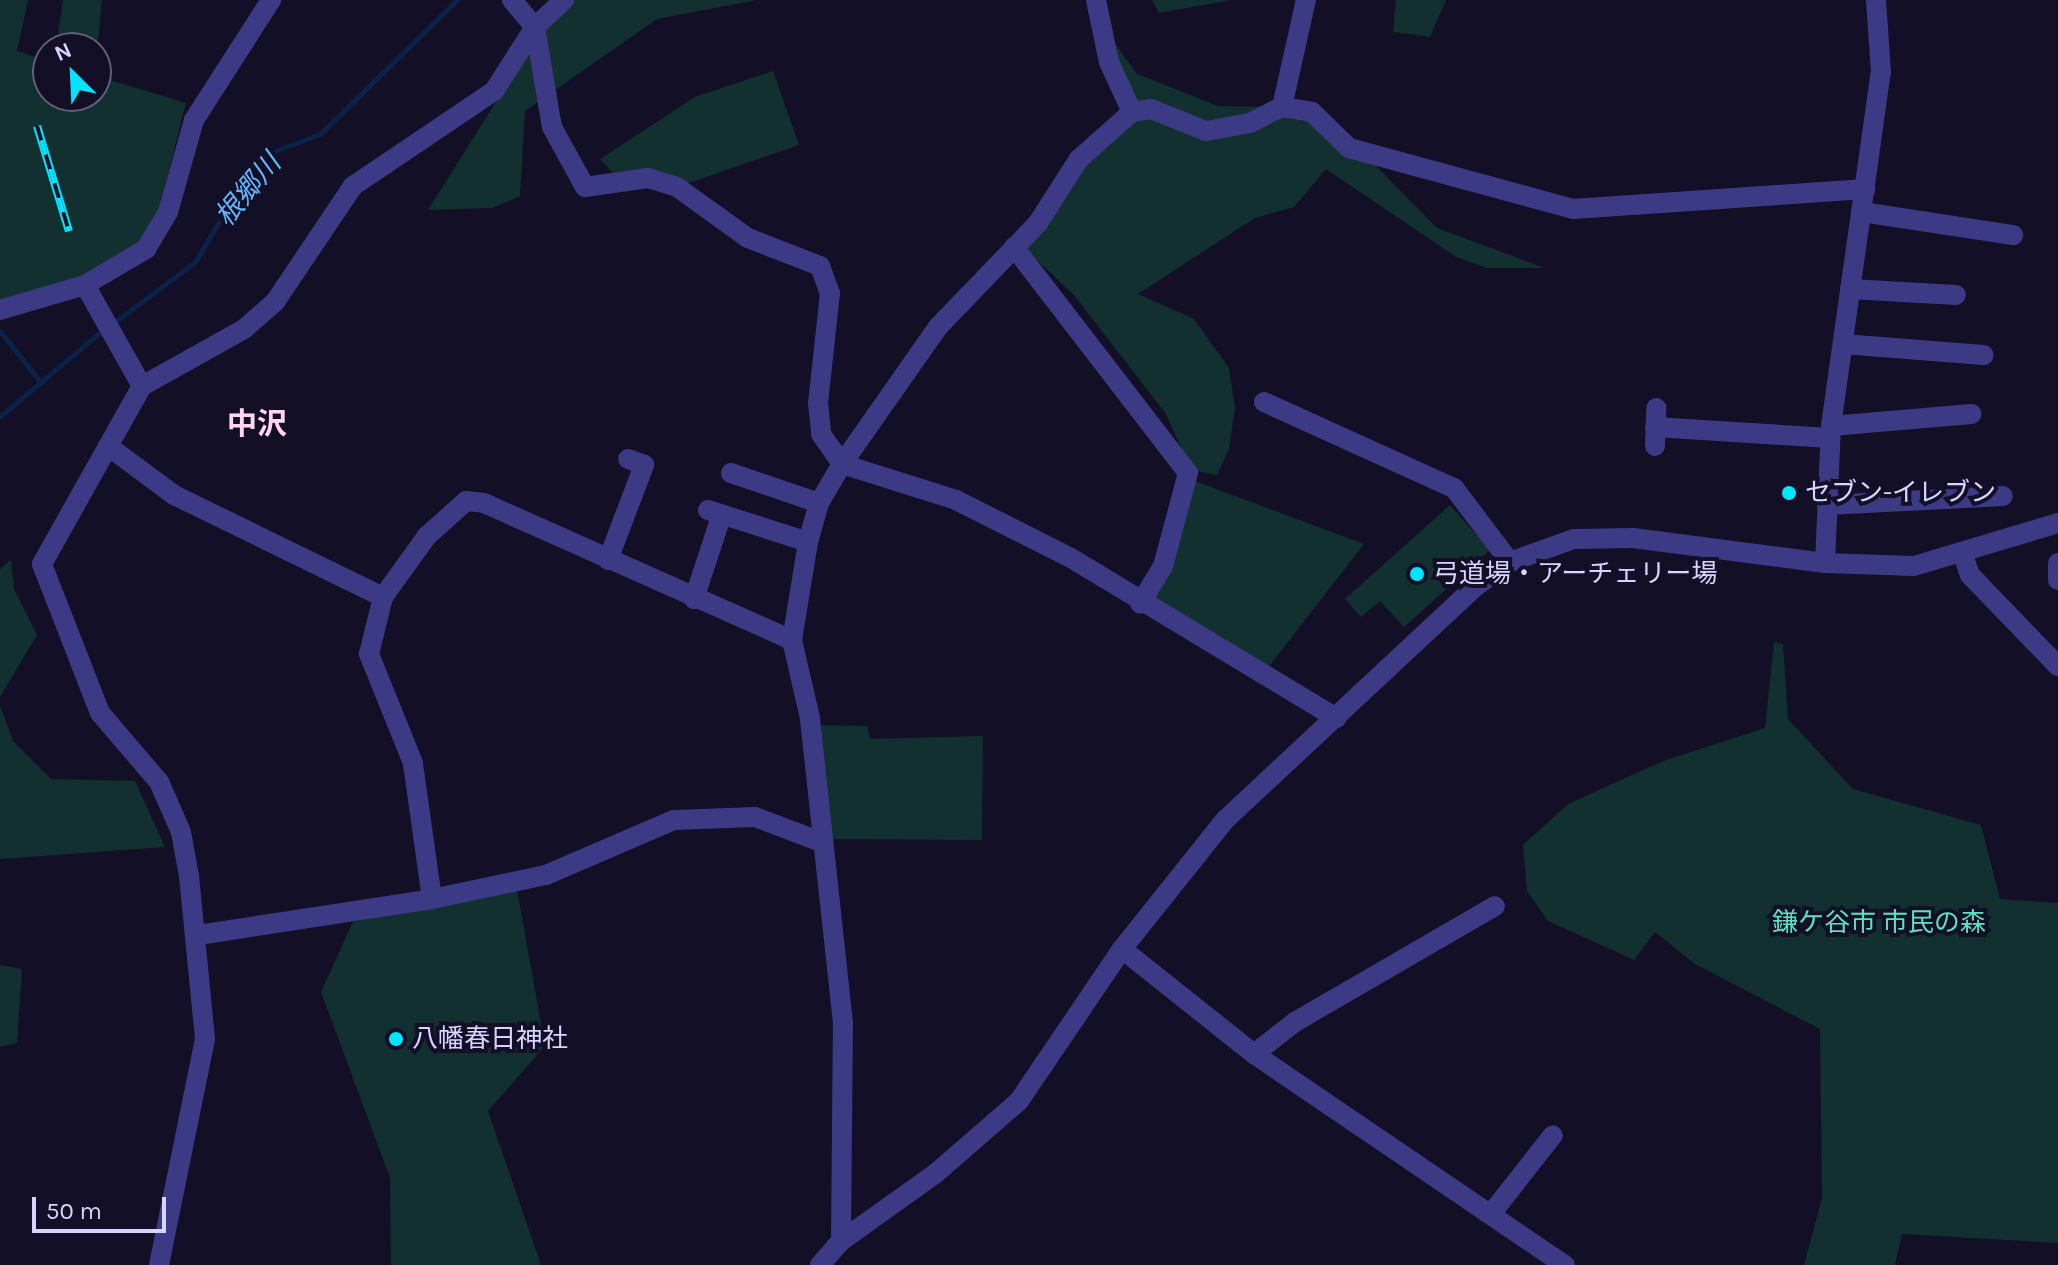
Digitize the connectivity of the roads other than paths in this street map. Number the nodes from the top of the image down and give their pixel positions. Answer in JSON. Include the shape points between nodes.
{"nodes":[{"id":1,"x":271,"y":0,"type":"edge"},
{"id":2,"x":512,"y":0,"type":"edge"},
{"id":3,"x":564,"y":0,"type":"edge"},
{"id":4,"x":1096,"y":0,"type":"edge"},
{"id":5,"x":1306,"y":0,"type":"edge"},
{"id":6,"x":1876,"y":0,"type":"edge"},
{"id":7,"x":535,"y":27,"type":"junction"},
{"id":8,"x":1282,"y":107,"type":"junction"},
{"id":9,"x":1132,"y":112,"type":"junction"},
{"id":10,"x":1865,"y":189,"type":"junction"},
{"id":11,"x":1862,"y":212,"type":"junction"},
{"id":12,"x":2013,"y":235,"type":"dead end"},
{"id":13,"x":1014,"y":247,"type":"junction"},
{"id":14,"x":85,"y":285,"type":"junction"},
{"id":15,"x":1850,"y":289,"type":"junction"},
{"id":16,"x":1956,"y":295,"type":"dead end"},
{"id":17,"x":0,"y":310,"type":"edge"},
{"id":18,"x":1843,"y":344,"type":"junction"},
{"id":19,"x":1984,"y":355,"type":"dead end"},
{"id":20,"x":142,"y":386,"type":"junction"},
{"id":21,"x":1264,"y":402,"type":"dead end"},
{"id":22,"x":1971,"y":414,"type":"dead end"},
{"id":23,"x":1655,"y":427,"type":"dead end"},
{"id":24,"x":1831,"y":432,"type":"junction"},
{"id":25,"x":108,"y":446,"type":"junction"},
{"id":26,"x":628,"y":459,"type":"dead end"},
{"id":27,"x":842,"y":464,"type":"junction"},
{"id":28,"x":731,"y":473,"type":"dead end"},
{"id":29,"x":2003,"y":496,"type":"dead end"},
{"id":30,"x":819,"y":503,"type":"junction"},
{"id":31,"x":1827,"y":505,"type":"junction"},
{"id":32,"x":2058,"y":523,"type":"edge"},
{"id":33,"x":808,"y":542,"type":"junction"},
{"id":34,"x":1963,"y":555,"type":"junction"},
{"id":35,"x":608,"y":560,"type":"junction"},
{"id":36,"x":1510,"y":562,"type":"junction"},
{"id":37,"x":1825,"y":563,"type":"junction"},
{"id":38,"x":2058,"y":563,"type":"edge"},
{"id":39,"x":2058,"y":580,"type":"edge"},
{"id":40,"x":383,"y":597,"type":"junction"},
{"id":41,"x":694,"y":599,"type":"junction"},
{"id":42,"x":1140,"y":604,"type":"junction"},
{"id":43,"x":792,"y":640,"type":"junction"},
{"id":44,"x":2058,"y":666,"type":"edge"},
{"id":45,"x":1336,"y":718,"type":"junction"},
{"id":46,"x":821,"y":842,"type":"junction"},
{"id":47,"x":432,"y":899,"type":"junction"},
{"id":48,"x":1495,"y":906,"type":"dead end"},
{"id":49,"x":198,"y":935,"type":"junction"},
{"id":50,"x":1122,"y":949,"type":"junction"},
{"id":51,"x":1254,"y":1054,"type":"junction"},
{"id":52,"x":1553,"y":1135,"type":"dead end"},
{"id":53,"x":1491,"y":1214,"type":"junction"},
{"id":54,"x":841,"y":1241,"type":"junction"},
{"id":55,"x":159,"y":1265,"type":"edge"},
{"id":56,"x":820,"y":1265,"type":"edge"},
{"id":57,"x":1565,"y":1265,"type":"edge"}],
"edges":[{"from":1,"to":14,"type":"street","via":[[194,120],[168,212],[146,249]]},
{"from":2,"to":7,"type":"street"},
{"from":3,"to":7,"type":"street"},
{"from":4,"to":9,"type":"street","via":[[1109,62]]},
{"from":5,"to":8,"type":"street"},
{"from":6,"to":10,"type":"street","via":[[1881,72]]},
{"from":7,"to":20,"type":"street","via":[[494,91],[353,186],[275,302],[244,329]]},
{"from":7,"to":27,"type":"street","via":[[552,127],[585,187],[648,178],[677,187],[748,238],[820,266],[830,293],[818,403],[821,434]]},
{"from":8,"to":9,"type":"street","via":[[1250,123],[1206,131],[1151,109]]},
{"from":8,"to":10,"type":"street","via":[[1312,112],[1349,148],[1573,209]]},
{"from":9,"to":13,"type":"street","via":[[1079,159],[1038,223]]},
{"from":10,"to":11,"type":"street"},
{"from":11,"to":12,"type":"street"},
{"from":11,"to":15,"type":"street"},
{"from":13,"to":27,"type":"street","via":[[938,327]]},
{"from":13,"to":42,"type":"street","via":[[1188,473],[1163,566]]},
{"from":14,"to":17,"type":"street"},
{"from":14,"to":20,"type":"street"},
{"from":15,"to":16,"type":"street"},
{"from":15,"to":18,"type":"street"},
{"from":18,"to":19,"type":"street"},
{"from":18,"to":24,"type":"street"},
{"from":20,"to":25,"type":"street"},
{"from":21,"to":36,"type":"street","via":[[1454,488]]},
{"from":22,"to":24,"type":"street"},
{"from":23,"to":24,"type":"street"},
{"from":24,"to":31,"type":"street"},
{"from":25,"to":40,"type":"street","via":[[174,495]]},
{"from":25,"to":49,"type":"street","via":[[42,564],[100,713],[159,782],[176,821]]},
{"from":26,"to":35,"type":"street","via":[[644,465]]},
{"from":27,"to":30,"type":"street"},
{"from":27,"to":42,"type":"street","via":[[956,500],[1071,558]]},
{"from":28,"to":30,"type":"street"},
{"from":29,"to":31,"type":"street"},
{"from":30,"to":33,"type":"street"},
{"from":31,"to":37,"type":"street"},
{"from":32,"to":34,"type":"street"},
{"from":33,"to":41,"type":"street","via":[[715,512]]},
{"from":33,"to":43,"type":"street"},
{"from":34,"to":37,"type":"street","via":[[1914,566]]},
{"from":34,"to":44,"type":"street","via":[[1970,575]]},
{"from":35,"to":40,"type":"street","via":[[484,503],[466,501],[427,536]]},
{"from":35,"to":41,"type":"street"},
{"from":36,"to":37,"type":"street","via":[[1574,539],[1633,538]]},
{"from":36,"to":45,"type":"street","via":[[1476,586]]},
{"from":38,"to":39,"type":"street"},
{"from":40,"to":47,"type":"street","via":[[369,654],[416,774]]},
{"from":41,"to":43,"type":"street"},
{"from":42,"to":45,"type":"street"},
{"from":43,"to":46,"type":"street","via":[[810,718]]},
{"from":45,"to":50,"type":"street","via":[[1234,811]]},
{"from":46,"to":47,"type":"street","via":[[755,817],[674,820],[546,875]]},
{"from":46,"to":54,"type":"street","via":[[843,1023]]},
{"from":47,"to":49,"type":"street"},
{"from":48,"to":51,"type":"street","via":[[1308,1014]]},
{"from":49,"to":55,"type":"street","via":[[205,1039]]},
{"from":50,"to":51,"type":"street"},
{"from":50,"to":54,"type":"street","via":[[1019,1101],[935,1174]]},
{"from":51,"to":53,"type":"street"},
{"from":52,"to":53,"type":"street"},
{"from":53,"to":57,"type":"street"},
{"from":54,"to":56,"type":"street"}]}
